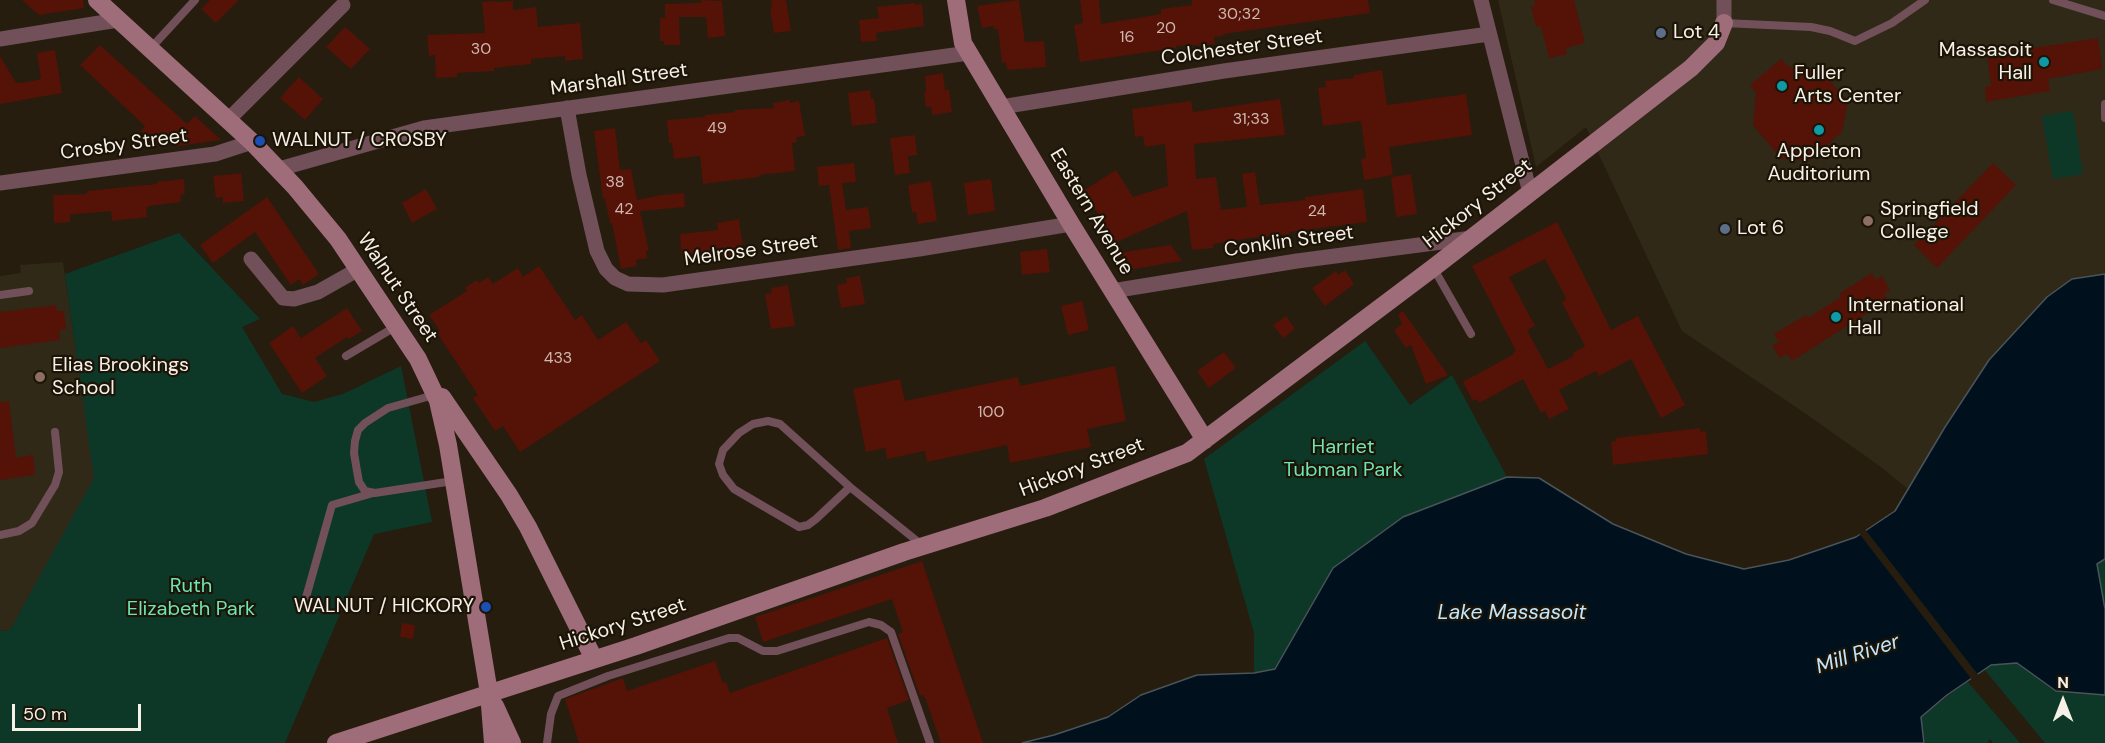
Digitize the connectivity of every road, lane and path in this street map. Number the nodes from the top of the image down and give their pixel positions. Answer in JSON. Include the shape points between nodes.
{"nodes":[{"id":1,"x":97,"y":0,"type":"edge"},
{"id":2,"x":195,"y":0,"type":"edge"},
{"id":3,"x":956,"y":0,"type":"edge"},
{"id":4,"x":1481,"y":0,"type":"edge"},
{"id":5,"x":1724,"y":0,"type":"edge"},
{"id":6,"x":1925,"y":0,"type":"edge"},
{"id":7,"x":2053,"y":0,"type":"edge"},
{"id":8,"x":343,"y":5,"type":"dead end"},
{"id":9,"x":2105,"y":16,"type":"edge"},
{"id":10,"x":118,"y":20,"type":"junction"},
{"id":11,"x":1725,"y":23,"type":"junction"},
{"id":12,"x":1489,"y":34,"type":"junction"},
{"id":13,"x":0,"y":39,"type":"edge"},
{"id":14,"x":150,"y":48,"type":"junction"},
{"id":15,"x":969,"y":53,"type":"junction"},
{"id":16,"x":2105,"y":104,"type":"edge"},
{"id":17,"x":1001,"y":107,"type":"junction"},
{"id":18,"x":567,"y":108,"type":"junction"},
{"id":19,"x":2105,"y":117,"type":"edge"},
{"id":20,"x":228,"y":120,"type":"junction"},
{"id":21,"x":252,"y":142,"type":"junction"},
{"id":22,"x":279,"y":169,"type":"junction"},
{"id":23,"x":0,"y":183,"type":"edge"},
{"id":24,"x":1530,"y":193,"type":"junction"},
{"id":25,"x":1071,"y":224,"type":"junction"},
{"id":26,"x":1472,"y":238,"type":"junction"},
{"id":27,"x":251,"y":258,"type":"dead end"},
{"id":28,"x":1433,"y":268,"type":"junction"},
{"id":29,"x":357,"y":270,"type":"junction"},
{"id":30,"x":29,"y":291,"type":"dead end"},
{"id":31,"x":1112,"y":291,"type":"junction"},
{"id":32,"x":0,"y":295,"type":"edge"},
{"id":33,"x":396,"y":326,"type":"junction"},
{"id":34,"x":1471,"y":334,"type":"dead end"},
{"id":35,"x":346,"y":356,"type":"dead end"},
{"id":36,"x":425,"y":373,"type":"junction"},
{"id":37,"x":435,"y":395,"type":"junction"},
{"id":38,"x":55,"y":432,"type":"dead end"},
{"id":39,"x":1205,"y":440,"type":"junction"},
{"id":40,"x":454,"y":481,"type":"junction"},
{"id":41,"x":850,"y":487,"type":"junction"},
{"id":42,"x":375,"y":493,"type":"junction"},
{"id":43,"x":0,"y":535,"type":"edge"},
{"id":44,"x":924,"y":546,"type":"junction"},
{"id":45,"x":305,"y":601,"type":"dead end"},
{"id":46,"x":594,"y":659,"type":"junction"},
{"id":47,"x":603,"y":678,"type":"junction"},
{"id":48,"x":489,"y":693,"type":"junction"},
{"id":49,"x":336,"y":743,"type":"edge"},
{"id":50,"x":493,"y":743,"type":"edge"},
{"id":51,"x":512,"y":743,"type":"edge"},
{"id":52,"x":547,"y":743,"type":"edge"},
{"id":53,"x":930,"y":743,"type":"edge"}],
"edges":[{"from":1,"to":10,"type":"street","name":"Walnut Street"},
{"from":2,"to":14,"type":"lane"},
{"from":3,"to":15,"type":"street","name":"Eastern Avenue","via":[[963,43]]},
{"from":4,"to":12,"type":"street"},
{"from":5,"to":11,"type":"street"},
{"from":6,"to":11,"type":"lane","via":[[1855,40],[1811,27]]},
{"from":7,"to":9,"type":"lane"},
{"from":8,"to":20,"type":"street"},
{"from":10,"to":13,"type":"street"},
{"from":10,"to":14,"type":"street","name":"Walnut Street"},
{"from":11,"to":24,"type":"street","name":"Hickory Street","via":[[1705,55]]},
{"from":12,"to":17,"type":"street","name":"Colchester Street","via":[[1224,70]]},
{"from":12,"to":24,"type":"street"},
{"from":14,"to":20,"type":"street","name":"Walnut Street"},
{"from":15,"to":17,"type":"street","name":"Eastern Avenue"},
{"from":15,"to":18,"type":"street","name":"Marshall Street"},
{"from":16,"to":19,"type":"lane"},
{"from":17,"to":25,"type":"street","name":"Eastern Avenue"},
{"from":18,"to":22,"type":"street","name":"Marshall Street","via":[[424,128]]},
{"from":18,"to":25,"type":"street","name":"Melrose Street","via":[[594,244],[606,269],[628,284],[663,285]]},
{"from":20,"to":21,"type":"street","name":"Walnut Street"},
{"from":21,"to":22,"type":"street","name":"Walnut Street"},
{"from":21,"to":23,"type":"street","name":"Crosby Street","via":[[215,154]]},
{"from":22,"to":29,"type":"street","name":"Walnut Street","via":[[316,210]]},
{"from":24,"to":26,"type":"street","name":"Hickory Street"},
{"from":25,"to":31,"type":"street","name":"Eastern Avenue"},
{"from":26,"to":28,"type":"street","name":"Hickory Street"},
{"from":26,"to":31,"type":"street","name":"Conklin Street"},
{"from":27,"to":29,"type":"street","via":[[283,298],[318,292]]},
{"from":28,"to":34,"type":"lane"},
{"from":28,"to":39,"type":"street","name":"Hickory Street"},
{"from":29,"to":33,"type":"street","name":"Walnut Street"},
{"from":30,"to":32,"type":"lane"},
{"from":31,"to":39,"type":"street","name":"Eastern Avenue"},
{"from":33,"to":35,"type":"lane"},
{"from":33,"to":36,"type":"street","name":"Walnut Street"},
{"from":36,"to":37,"type":"street","name":"Walnut Street"},
{"from":36,"to":46,"type":"street","via":[[528,527]]},
{"from":37,"to":40,"type":"street","name":"Walnut Street"},
{"from":37,"to":42,"type":"lane","via":[[388,408],[358,430],[354,453],[359,482],[365,490]]},
{"from":38,"to":43,"type":"lane","via":[[59,472],[55,485],[32,523]]},
{"from":39,"to":44,"type":"street","name":"Hickory Street","via":[[1187,453],[1045,508]]},
{"from":40,"to":42,"type":"lane"},
{"from":40,"to":48,"type":"street","name":"Walnut Street"},
{"from":41,"to":41,"type":"lane","via":[[780,424],[768,421],[739,433],[723,450],[719,464],[734,489],[799,527],[816,519]]},
{"from":41,"to":44,"type":"lane"},
{"from":42,"to":45,"type":"lane","via":[[332,505]]},
{"from":44,"to":46,"type":"street","name":"Hickory Street"},
{"from":46,"to":47,"type":"lane"},
{"from":46,"to":48,"type":"street","name":"Hickory Street"},
{"from":47,"to":52,"type":"lane","via":[[558,696],[550,714]]},
{"from":47,"to":53,"type":"lane","via":[[729,638],[738,638],[763,651],[777,651],[869,622],[891,632]]},
{"from":48,"to":49,"type":"street","name":"Hickory Street"},
{"from":48,"to":50,"type":"street"},
{"from":48,"to":51,"type":"street"}]}
